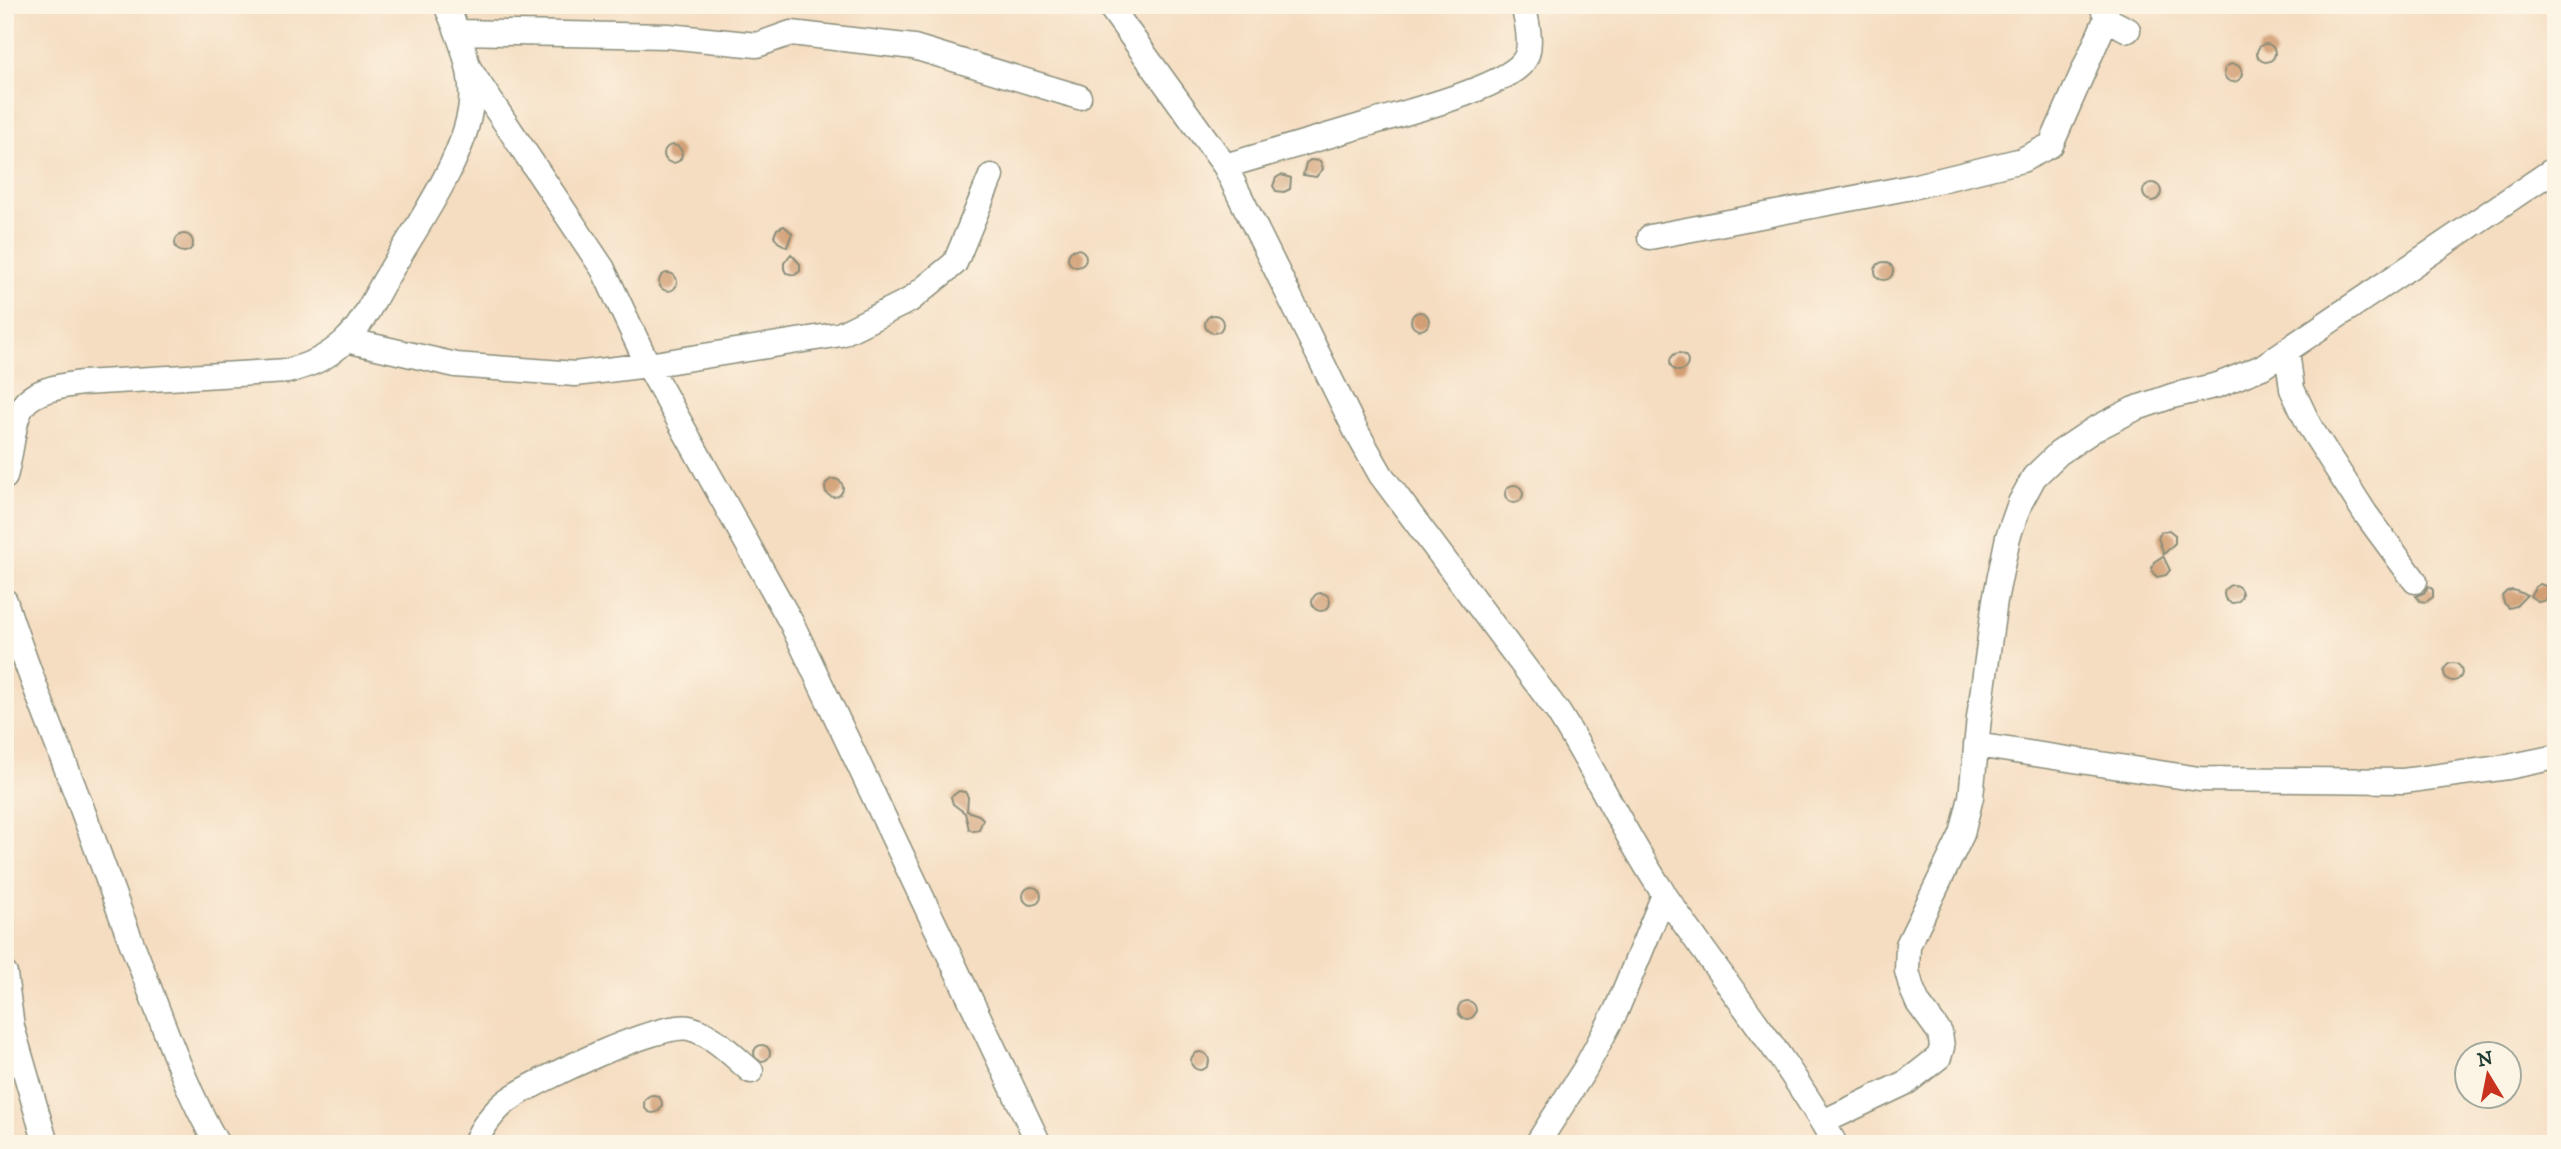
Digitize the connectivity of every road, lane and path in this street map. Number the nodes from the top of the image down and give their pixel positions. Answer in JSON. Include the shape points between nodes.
{"nodes":[{"id":1,"x":446,"y":5,"type":"edge"},
{"id":2,"x":1109,"y":5,"type":"edge"},
{"id":3,"x":1523,"y":5,"type":"edge"},
{"id":4,"x":2112,"y":18,"type":"edge"},
{"id":5,"x":458,"y":32,"type":"junction"},
{"id":6,"x":468,"y":67,"type":"junction"},
{"id":7,"x":1079,"y":97,"type":"dead end"},
{"id":8,"x":1225,"y":166,"type":"junction"},
{"id":9,"x":2556,"y":168,"type":"edge"},
{"id":10,"x":991,"y":176,"type":"dead end"},
{"id":11,"x":1650,"y":237,"type":"dead end"},
{"id":12,"x":346,"y":340,"type":"junction"},
{"id":13,"x":2287,"y":351,"type":"junction"},
{"id":14,"x":648,"y":365,"type":"junction"},
{"id":15,"x":5,"y":477,"type":"edge"},
{"id":16,"x":2415,"y":581,"type":"dead end"},
{"id":17,"x":5,"y":601,"type":"edge"},
{"id":18,"x":1976,"y":745,"type":"junction"},
{"id":19,"x":2556,"y":757,"type":"edge"},
{"id":20,"x":1664,"y":895,"type":"junction"},
{"id":21,"x":5,"y":974,"type":"edge"},
{"id":22,"x":751,"y":1071,"type":"dead end"},
{"id":23,"x":1823,"y":1122,"type":"junction"},
{"id":24,"x":46,"y":1144,"type":"edge"},
{"id":25,"x":216,"y":1144,"type":"edge"},
{"id":26,"x":475,"y":1144,"type":"edge"},
{"id":27,"x":1039,"y":1144,"type":"edge"},
{"id":28,"x":1537,"y":1144,"type":"edge"},
{"id":29,"x":1835,"y":1144,"type":"edge"}],
"edges":[{"from":1,"to":5,"type":"street"},
{"from":2,"to":8,"type":"street"},
{"from":3,"to":8,"type":"street","via":[[1529,49],[1515,71],[1444,101]]},
{"from":4,"to":11,"type":"street","via":[[2051,145],[2022,160],[1912,187]]},
{"from":5,"to":6,"type":"street"},
{"from":5,"to":7,"type":"street","via":[[668,36],[757,45],[791,33],[914,47]]},
{"from":6,"to":12,"type":"street","via":[[471,103],[458,149],[366,314]]},
{"from":6,"to":14,"type":"street","via":[[603,269]]},
{"from":8,"to":20,"type":"street","via":[[1381,475],[1558,712]]},
{"from":9,"to":13,"type":"street"},
{"from":10,"to":14,"type":"street","via":[[956,263],[909,300],[841,334]]},
{"from":12,"to":14,"type":"street","via":[[456,365],[575,374]]},
{"from":12,"to":15,"type":"street","via":[[320,361],[288,371],[82,383],[39,391],[19,409]]},
{"from":13,"to":16,"type":"street","via":[[2292,389],[2310,427]]},
{"from":13,"to":18,"type":"street","via":[[2218,385],[2134,409],[2067,447],[2034,477],[2008,537]]},
{"from":14,"to":27,"type":"street","via":[[792,624]]},
{"from":17,"to":25,"type":"street","via":[[110,886]]},
{"from":18,"to":19,"type":"street","via":[[2199,779],[2403,781]]},
{"from":18,"to":23,"type":"street","via":[[1972,797],[1962,834],[1908,945],[1912,989],[1940,1033],[1939,1057],[1908,1082]]},
{"from":20,"to":23,"type":"street"},
{"from":20,"to":28,"type":"street","via":[[1616,1011],[1586,1069]]},
{"from":21,"to":24,"type":"street","via":[[12,1027]]},
{"from":22,"to":26,"type":"street","via":[[690,1028],[665,1031],[567,1067],[533,1085],[505,1102]]},
{"from":23,"to":29,"type":"street"}]}
